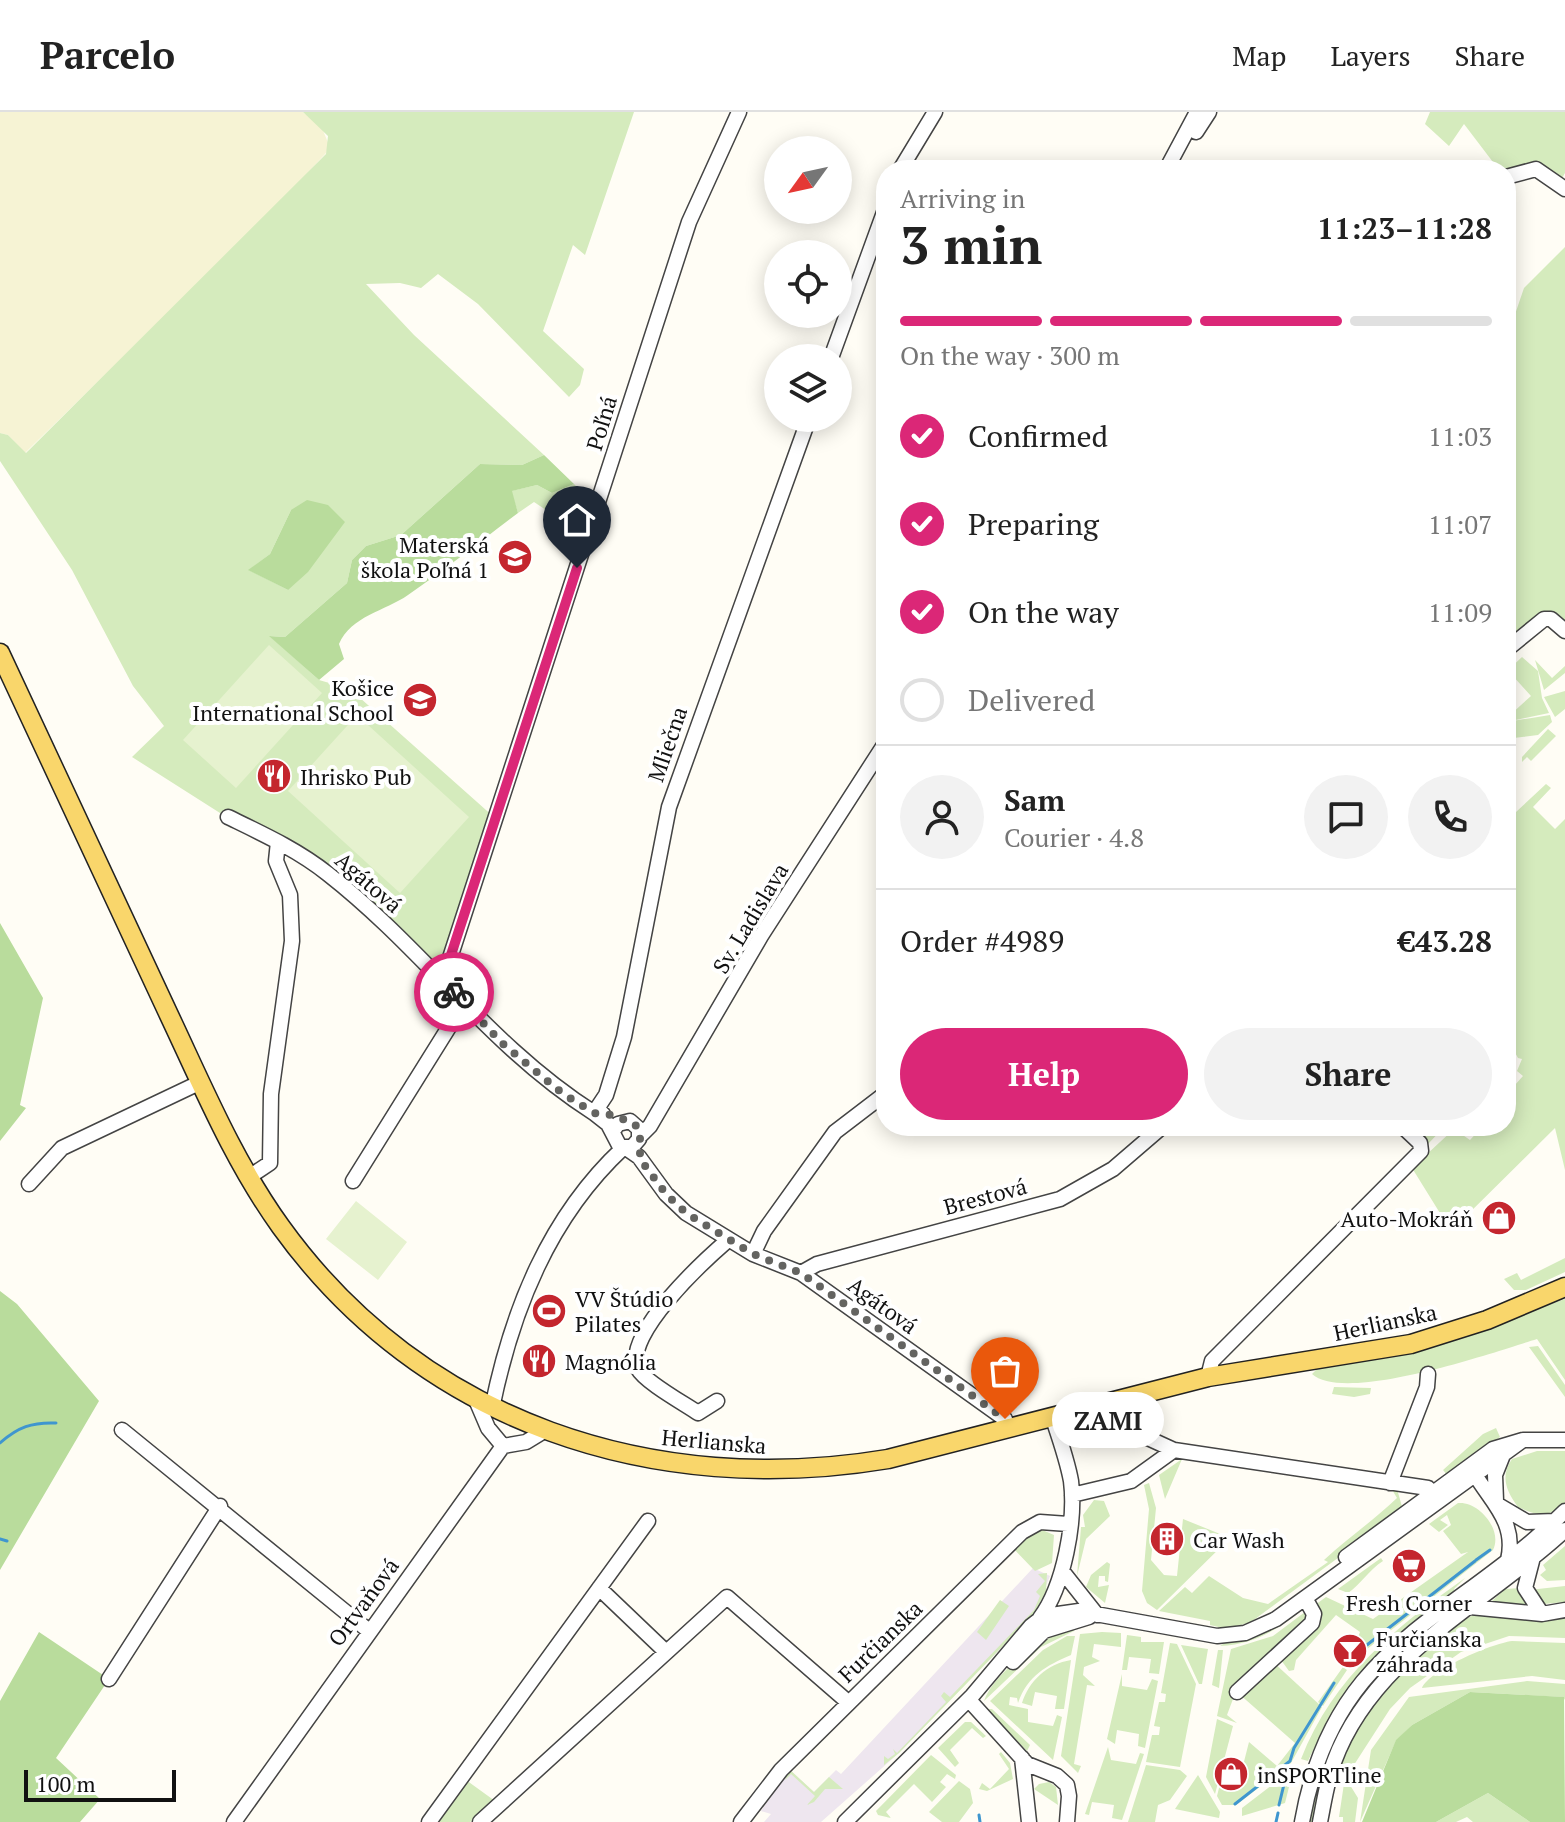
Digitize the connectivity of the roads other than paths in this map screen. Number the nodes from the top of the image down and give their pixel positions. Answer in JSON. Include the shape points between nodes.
{"nodes":[{"id":1,"x":739,"y":112,"type":"edge"},
{"id":2,"x":935,"y":112,"type":"edge"},
{"id":3,"x":1197,"y":112,"type":"edge"},
{"id":4,"x":1209,"y":112,"type":"edge"},
{"id":5,"x":1175,"y":154,"type":"junction"},
{"id":6,"x":905,"y":160,"type":"edge"},
{"id":7,"x":1172,"y":160,"type":"edge"},
{"id":8,"x":1516,"y":174,"type":"edge"},
{"id":9,"x":1565,"y":189,"type":"edge"},
{"id":10,"x":876,"y":234,"type":"edge"},
{"id":11,"x":836,"y":344,"type":"edge"},
{"id":12,"x":804,"y":432,"type":"edge"},
{"id":13,"x":1565,"y":631,"type":"edge"},
{"id":14,"x":1516,"y":642,"type":"edge"},
{"id":15,"x":0,"y":653,"type":"edge"},
{"id":16,"x":876,"y":758,"type":"edge"},
{"id":17,"x":228,"y":817,"type":"dead end"},
{"id":18,"x":278,"y":842,"type":"junction"},
{"id":19,"x":438,"y":976,"type":"junction"},
{"id":20,"x":464,"y":1003,"type":"junction"},
{"id":21,"x":201,"y":1082,"type":"junction"},
{"id":22,"x":606,"y":1095,"type":"junction"},
{"id":23,"x":876,"y":1101,"type":"edge"},
{"id":24,"x":594,"y":1113,"type":"junction"},
{"id":25,"x":626,"y":1136,"type":"junction"},
{"id":26,"x":1151,"y":1136,"type":"edge"},
{"id":27,"x":1411,"y":1136,"type":"edge"},
{"id":28,"x":249,"y":1177,"type":"junction"},
{"id":29,"x":353,"y":1181,"type":"dead end"},
{"id":30,"x":29,"y":1184,"type":"dead end"},
{"id":31,"x":728,"y":1240,"type":"junction"},
{"id":32,"x":753,"y":1254,"type":"junction"},
{"id":33,"x":801,"y":1273,"type":"junction"},
{"id":34,"x":1565,"y":1287,"type":"edge"},
{"id":35,"x":1428,"y":1374,"type":"dead end"},
{"id":36,"x":1208,"y":1377,"type":"junction"},
{"id":37,"x":717,"y":1401,"type":"dead end"},
{"id":38,"x":484,"y":1404,"type":"junction"},
{"id":39,"x":1129,"y":1409,"type":"dead end"},
{"id":40,"x":1052,"y":1416,"type":"junction"},
{"id":41,"x":1005,"y":1419,"type":"dead end"},
{"id":42,"x":122,"y":1430,"type":"dead end"},
{"id":43,"x":544,"y":1431,"type":"junction"},
{"id":44,"x":1523,"y":1440,"type":"junction"},
{"id":45,"x":1565,"y":1440,"type":"edge"},
{"id":46,"x":503,"y":1446,"type":"junction"},
{"id":47,"x":1174,"y":1450,"type":"junction"},
{"id":48,"x":1504,"y":1454,"type":"junction"},
{"id":49,"x":1450,"y":1479,"type":"junction"},
{"id":50,"x":1475,"y":1479,"type":"junction"},
{"id":51,"x":1390,"y":1483,"type":"junction"},
{"id":52,"x":1428,"y":1488,"type":"dead end"},
{"id":53,"x":1072,"y":1495,"type":"junction"},
{"id":54,"x":1442,"y":1499,"type":"junction"},
{"id":55,"x":1497,"y":1503,"type":"junction"},
{"id":56,"x":220,"y":1506,"type":"junction"},
{"id":57,"x":648,"y":1521,"type":"dead end"},
{"id":58,"x":1562,"y":1521,"type":"edge"},
{"id":59,"x":1068,"y":1524,"type":"junction"},
{"id":60,"x":1534,"y":1557,"type":"junction"},
{"id":61,"x":1508,"y":1560,"type":"junction"},
{"id":62,"x":599,"y":1588,"type":"junction"},
{"id":63,"x":1065,"y":1588,"type":"junction"},
{"id":64,"x":1305,"y":1598,"type":"junction"},
{"id":65,"x":1470,"y":1607,"type":"junction"},
{"id":66,"x":1565,"y":1610,"type":"edge"},
{"id":67,"x":1542,"y":1614,"type":"junction"},
{"id":68,"x":1071,"y":1615,"type":"junction"},
{"id":69,"x":1097,"y":1615,"type":"junction"},
{"id":70,"x":1044,"y":1624,"type":"junction"},
{"id":71,"x":1262,"y":1625,"type":"junction"},
{"id":72,"x":369,"y":1631,"type":"junction"},
{"id":73,"x":665,"y":1651,"type":"junction"},
{"id":74,"x":109,"y":1679,"type":"dead end"},
{"id":75,"x":1237,"y":1692,"type":"dead end"},
{"id":76,"x":970,"y":1698,"type":"junction"},
{"id":77,"x":849,"y":1703,"type":"junction"},
{"id":78,"x":1022,"y":1758,"type":"junction"},
{"id":79,"x":234,"y":1822,"type":"edge"},
{"id":80,"x":429,"y":1822,"type":"edge"},
{"id":81,"x":480,"y":1822,"type":"edge"},
{"id":82,"x":741,"y":1822,"type":"edge"},
{"id":83,"x":845,"y":1822,"type":"edge"},
{"id":84,"x":1029,"y":1822,"type":"edge"},
{"id":85,"x":1067,"y":1822,"type":"edge"},
{"id":86,"x":1302,"y":1822,"type":"edge"},
{"id":87,"x":1320,"y":1822,"type":"edge"}],
"edges":[{"from":1,"to":19,"type":"street","name":"Poľná","via":[[689,222],[449,961]]},
{"from":2,"to":6,"type":"street"},
{"from":3,"to":5,"type":"street"},
{"from":4,"to":5,"type":"street","via":[[1185,152]]},
{"from":5,"to":7,"type":"street"},
{"from":8,"to":9,"type":"street","via":[[1536,169]]},
{"from":10,"to":11,"type":"street"},
{"from":12,"to":22,"type":"street","name":"Mliečna","via":[[669,807],[624,1037]]},
{"from":13,"to":14,"type":"street","via":[[1544,619]]},
{"from":15,"to":21,"type":"main road","name":"Herlianska"},
{"from":16,"to":25,"type":"street","name":"Sv. Ladislava","via":[[653,1117]]},
{"from":17,"to":18,"type":"street","name":"Agátová"},
{"from":18,"to":19,"type":"street","name":"Agátová","via":[[328,874]]},
{"from":18,"to":28,"type":"street","via":[[276,861],[290,895],[292,918],[289,975],[271,1094],[270,1163]]},
{"from":19,"to":20,"type":"street","name":"Agátová"},
{"from":20,"to":24,"type":"street","name":"Agátová","via":[[530,1069]]},
{"from":20,"to":29,"type":"street"},
{"from":21,"to":28,"type":"main road","name":"Herlianska"},
{"from":21,"to":30,"type":"street","via":[[62,1148]]},
{"from":22,"to":24,"type":"street","name":"Mliečna"},
{"from":22,"to":25,"type":"street","name":"Agátová"},
{"from":23,"to":32,"type":"street","via":[[835,1132]]},
{"from":24,"to":25,"type":"street"},
{"from":25,"to":31,"type":"street","name":"Agátová","via":[[676,1203]]},
{"from":25,"to":38,"type":"street","name":"Sv. Ladislava","via":[[571,1206],[535,1269]]},
{"from":26,"to":33,"type":"street","name":"Brestová","via":[[1113,1169],[1060,1199],[817,1264]]},
{"from":27,"to":36,"type":"street","via":[[1422,1148],[1212,1361]]},
{"from":28,"to":38,"type":"main road","name":"Herlianska","via":[[282,1228],[350,1306],[444,1381]]},
{"from":31,"to":32,"type":"street","name":"Agátová"},
{"from":31,"to":37,"type":"street","via":[[658,1313],[645,1332],[637,1361],[642,1373],[698,1413]]},
{"from":32,"to":33,"type":"street","name":"Agátová"},
{"from":33,"to":41,"type":"street","name":"Agátová"},
{"from":34,"to":36,"type":"main road","name":"Herlianska","via":[[1411,1344]]},
{"from":35,"to":51,"type":"street"},
{"from":36,"to":40,"type":"main road","name":"Herlianska"},
{"from":38,"to":43,"type":"main road","name":"Herlianska"},
{"from":38,"to":46,"type":"street","via":[[485,1422]]},
{"from":39,"to":47,"type":"street","via":[[1139,1434]]},
{"from":40,"to":43,"type":"main road","name":"Herlianska","via":[[888,1459],[786,1471],[738,1471],[650,1459]]},
{"from":40,"to":53,"type":"street"},
{"from":42,"to":56,"type":"street"},
{"from":43,"to":46,"type":"street","via":[[526,1442]]},
{"from":44,"to":45,"type":"street"},
{"from":44,"to":48,"type":"street"},
{"from":44,"to":49,"type":"street","via":[[1493,1449]]},
{"from":44,"to":50,"type":"street","via":[[1476,1468]]},
{"from":46,"to":72,"type":"street","name":"Ortvaňová"},
{"from":47,"to":51,"type":"street"},
{"from":47,"to":53,"type":"street","via":[[1131,1481]]},
{"from":48,"to":50,"type":"street"},
{"from":48,"to":55,"type":"street","via":[[1495,1475]]},
{"from":49,"to":50,"type":"street"},
{"from":49,"to":71,"type":"street"},
{"from":50,"to":54,"type":"street"},
{"from":50,"to":55,"type":"street"},
{"from":51,"to":52,"type":"street"},
{"from":53,"to":59,"type":"street"},
{"from":54,"to":55,"type":"street","via":[[1465,1490]]},
{"from":54,"to":64,"type":"street"},
{"from":55,"to":58,"type":"street","via":[[1527,1522]]},
{"from":55,"to":61,"type":"street","via":[[1510,1539]]},
{"from":56,"to":72,"type":"street"},
{"from":56,"to":74,"type":"street"},
{"from":57,"to":62,"type":"street"},
{"from":58,"to":60,"type":"street"},
{"from":58,"to":61,"type":"street"},
{"from":59,"to":63,"type":"street"},
{"from":59,"to":77,"type":"street","name":"Furčianska","via":[[1040,1522],[1022,1532]]},
{"from":60,"to":65,"type":"street"},
{"from":60,"to":67,"type":"street","via":[[1524,1584]]},
{"from":61,"to":86,"type":"street","via":[[1411,1632],[1361,1682],[1325,1738]]},
{"from":62,"to":73,"type":"street"},
{"from":62,"to":80,"type":"street"},
{"from":63,"to":68,"type":"street","via":[[1059,1601]]},
{"from":63,"to":69,"type":"street"},
{"from":63,"to":70,"type":"street"},
{"from":64,"to":71,"type":"street"},
{"from":64,"to":75,"type":"street","via":[[1314,1614],[1312,1623]]},
{"from":65,"to":67,"type":"street"},
{"from":65,"to":87,"type":"street","via":[[1407,1658],[1361,1711],[1334,1762]]},
{"from":66,"to":67,"type":"street"},
{"from":68,"to":69,"type":"street"},
{"from":68,"to":70,"type":"street"},
{"from":69,"to":71,"type":"street","via":[[1217,1636]]},
{"from":70,"to":76,"type":"street"},
{"from":72,"to":79,"type":"street","name":"Ortvaňová"},
{"from":73,"to":77,"type":"street","via":[[727,1597]]},
{"from":73,"to":81,"type":"street"},
{"from":76,"to":78,"type":"street"},
{"from":76,"to":83,"type":"street"},
{"from":77,"to":82,"type":"street","name":"Furčianska","via":[[781,1770]]},
{"from":78,"to":84,"type":"street"},
{"from":78,"to":85,"type":"street","via":[[1067,1785]]}]}
